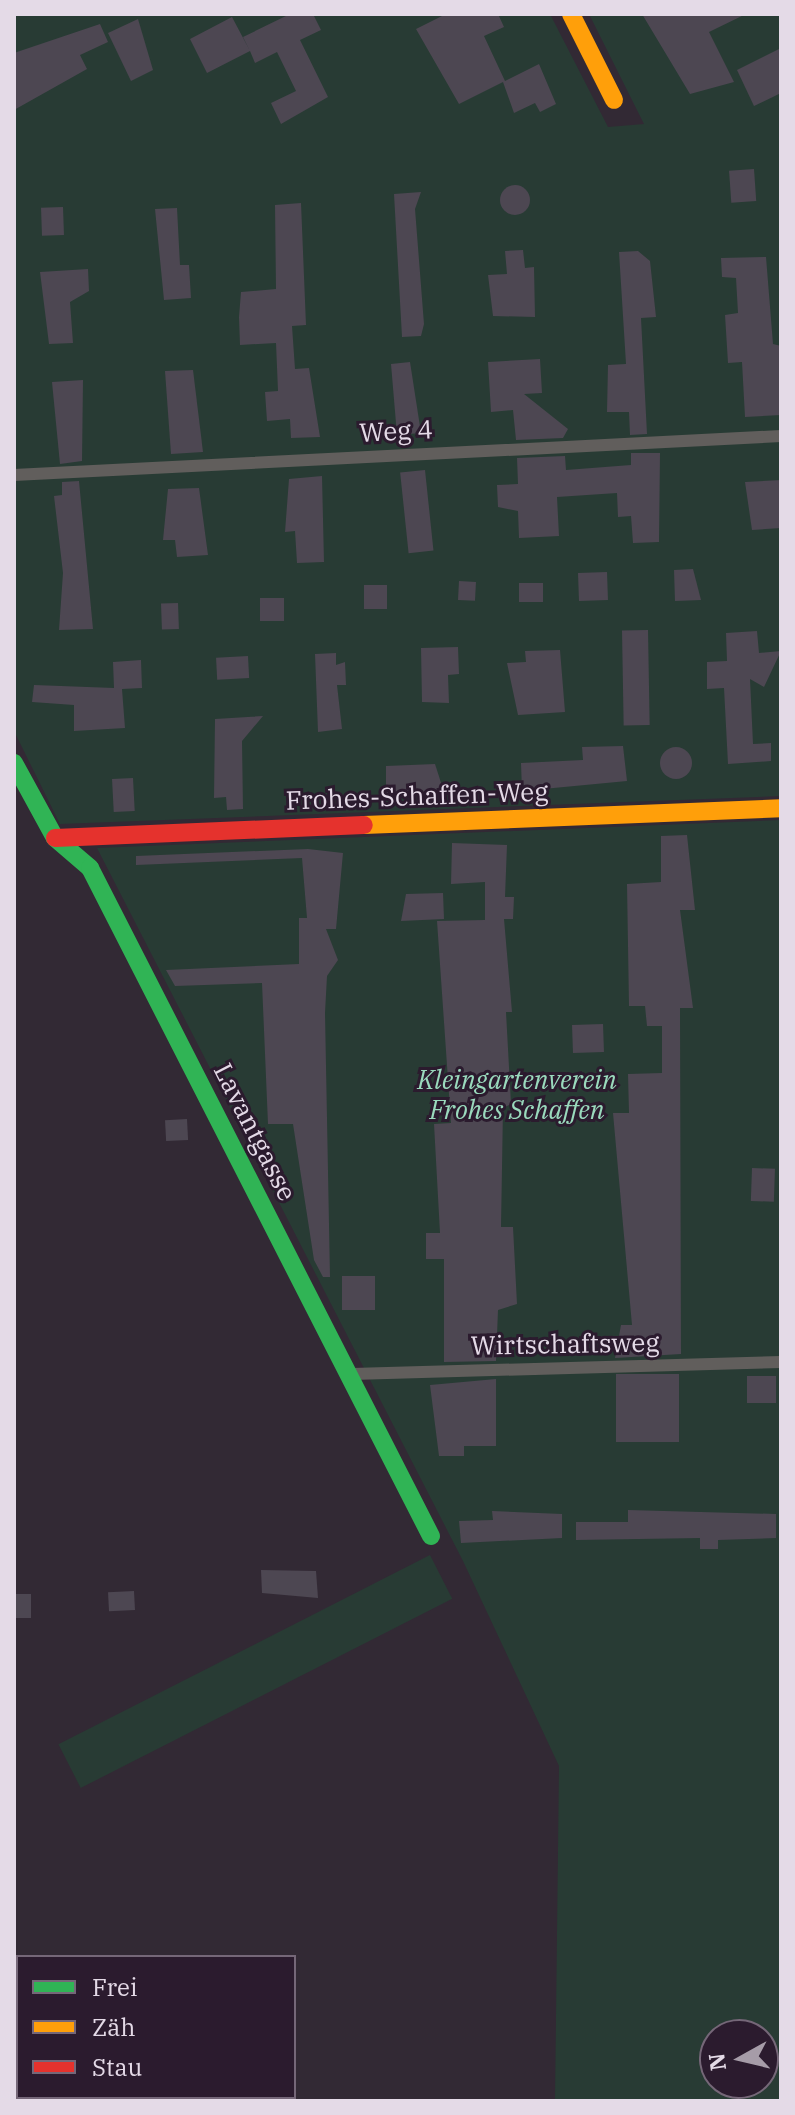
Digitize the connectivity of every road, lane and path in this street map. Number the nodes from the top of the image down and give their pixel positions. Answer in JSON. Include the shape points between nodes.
{"nodes":[{"id":1,"x":571,"y":14,"type":"edge"},
{"id":2,"x":614,"y":100,"type":"dead end"},
{"id":3,"x":781,"y":436,"type":"edge"},
{"id":4,"x":14,"y":475,"type":"edge"},
{"id":5,"x":14,"y":763,"type":"edge"},
{"id":6,"x":781,"y":808,"type":"edge"},
{"id":7,"x":55,"y":838,"type":"junction"},
{"id":8,"x":781,"y":1362,"type":"edge"},
{"id":9,"x":349,"y":1374,"type":"junction"},
{"id":10,"x":431,"y":1536,"type":"dead end"}],
"edges":[{"from":1,"to":2,"type":"street"},
{"from":3,"to":4,"type":"lane","name":"Weg 4"},
{"from":5,"to":7,"type":"street","name":"Lavantgasse"},
{"from":6,"to":7,"type":"street","name":"Frohes-Schaffen-Weg"},
{"from":7,"to":9,"type":"street","name":"Lavantgasse","via":[[96,879]]},
{"from":8,"to":9,"type":"lane","name":"Wirtschaftsweg"},
{"from":9,"to":10,"type":"street","name":"Lavantgasse"}]}
